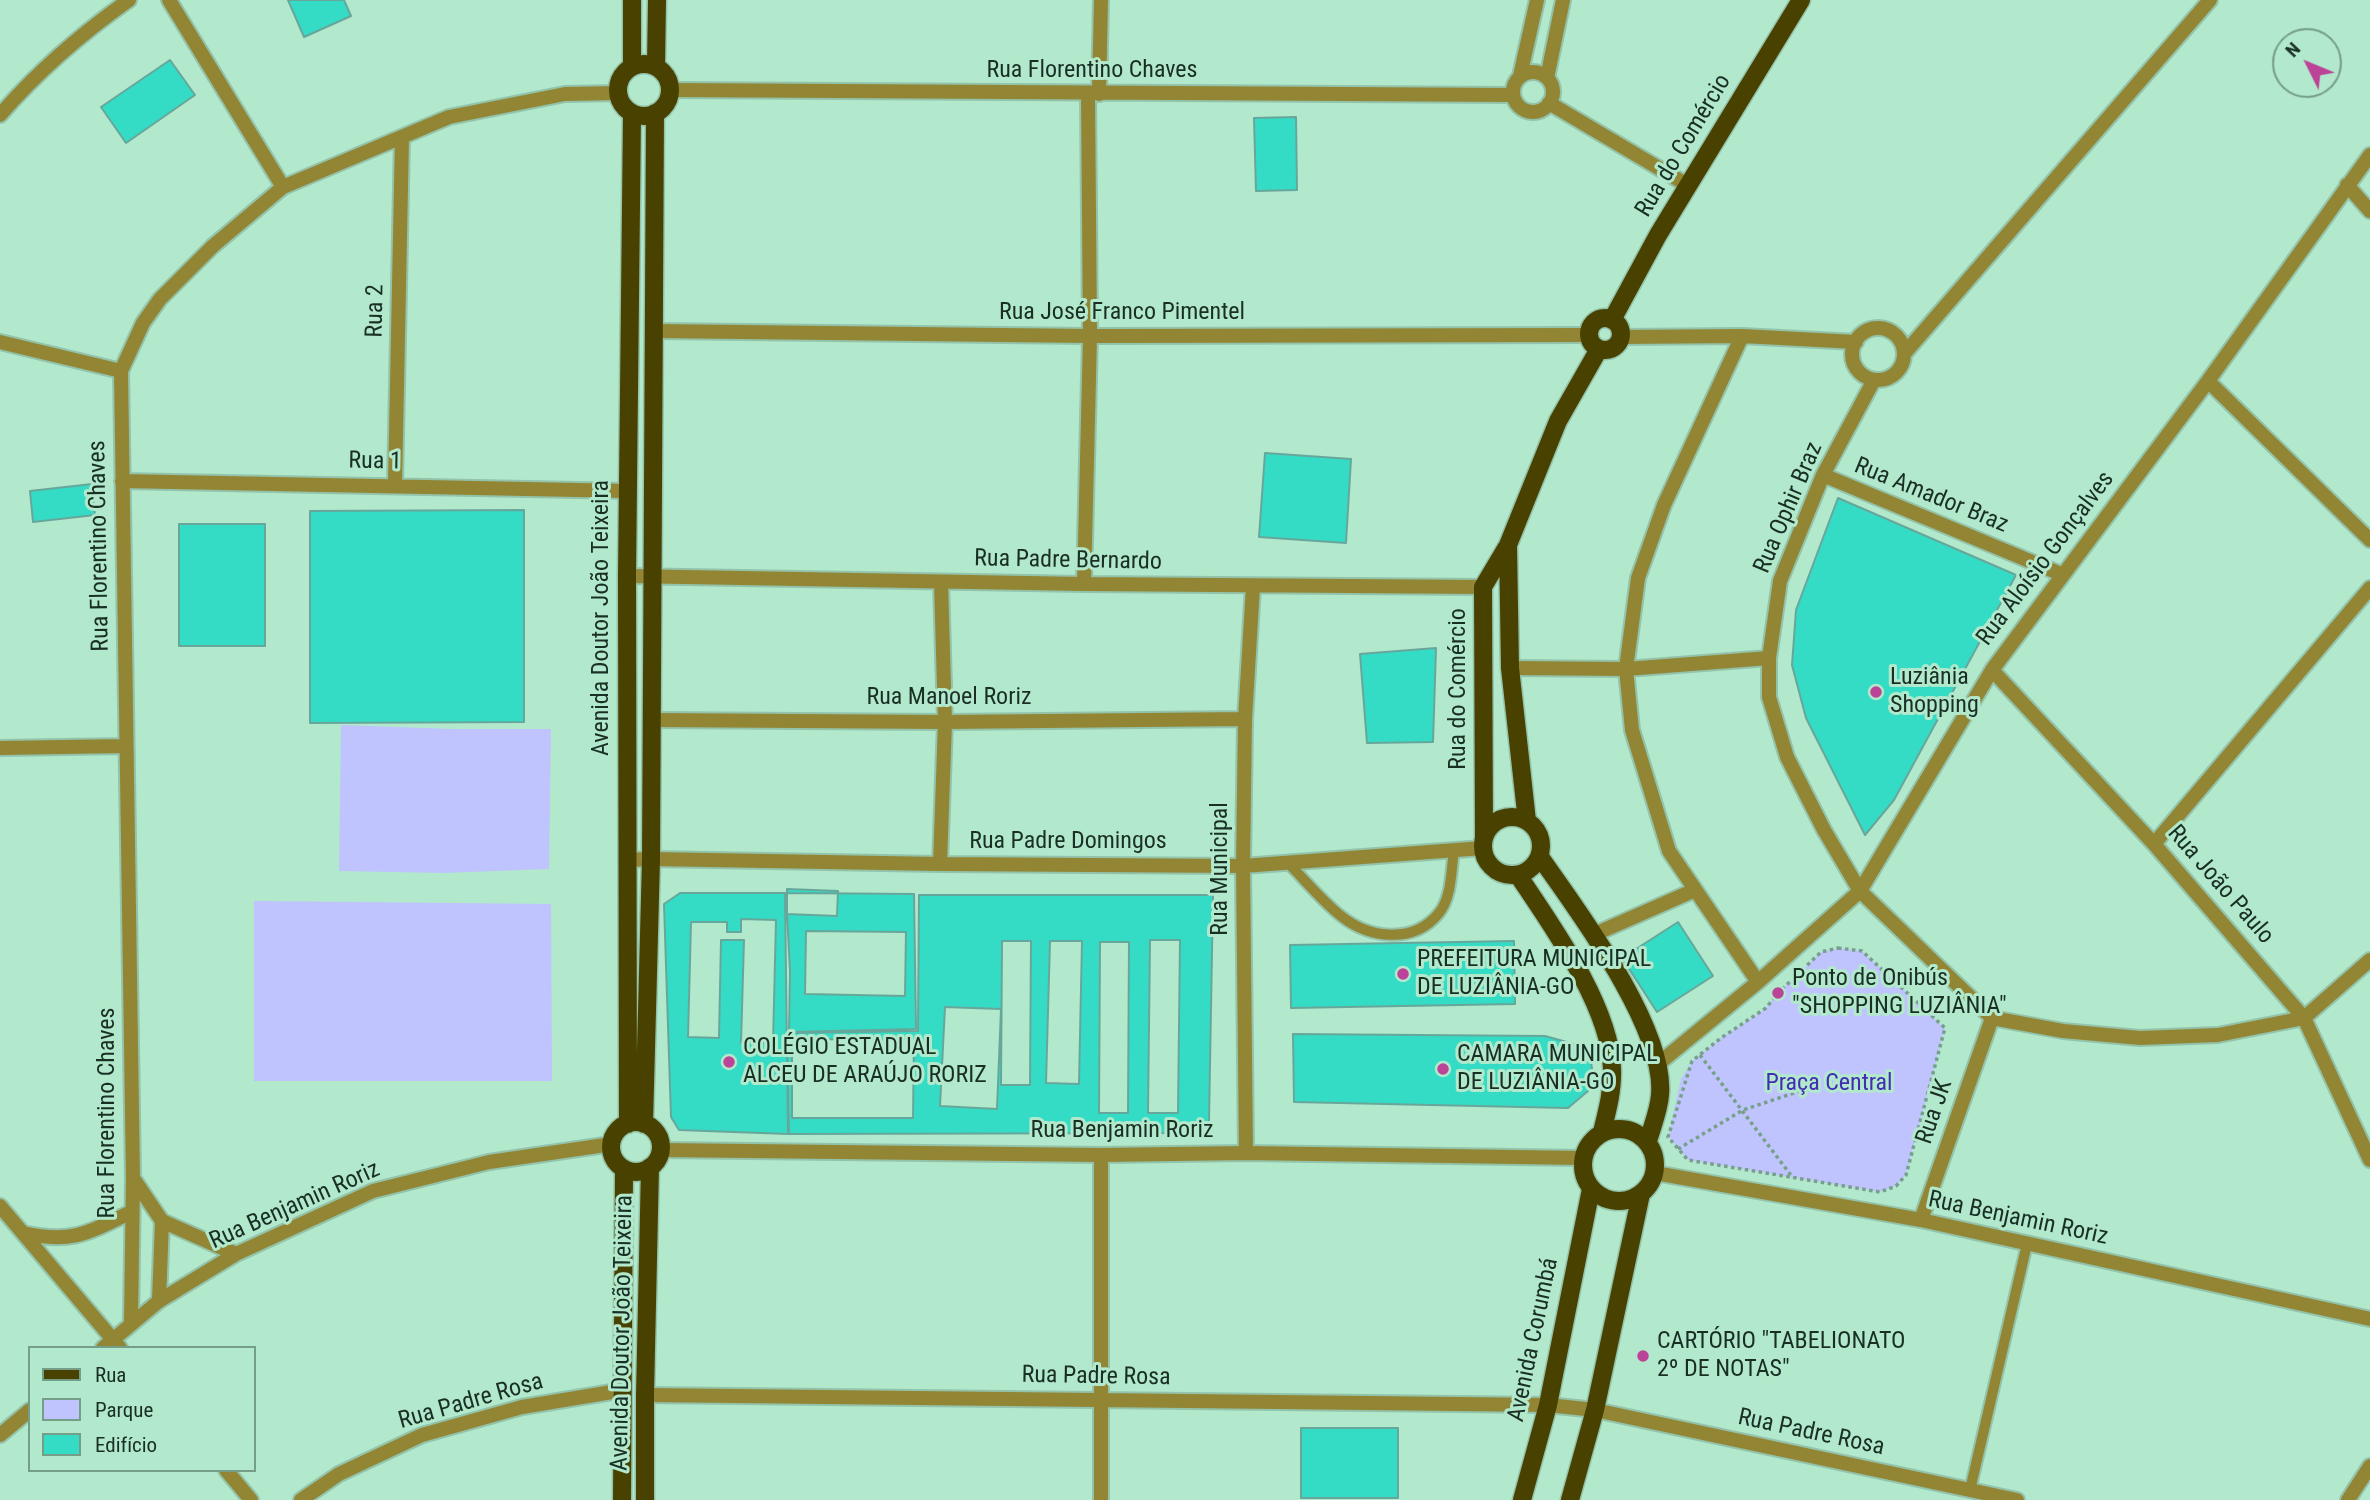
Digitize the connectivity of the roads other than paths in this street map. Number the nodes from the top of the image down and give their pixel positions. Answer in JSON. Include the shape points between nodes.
{"nodes":[{"id":1,"x":129,"y":0,"type":"edge"},
{"id":2,"x":169,"y":0,"type":"edge"},
{"id":3,"x":632,"y":0,"type":"edge"},
{"id":4,"x":657,"y":0,"type":"edge"},
{"id":5,"x":1101,"y":0,"type":"edge"},
{"id":6,"x":1537,"y":0,"type":"edge"},
{"id":7,"x":1563,"y":0,"type":"edge"},
{"id":8,"x":1801,"y":0,"type":"edge"},
{"id":9,"x":2210,"y":0,"type":"edge"},
{"id":10,"x":656,"y":66,"type":"junction"},
{"id":11,"x":632,"y":67,"type":"junction"},
{"id":12,"x":1520,"y":76,"type":"junction"},
{"id":13,"x":1547,"y":78,"type":"junction"},
{"id":14,"x":670,"y":90,"type":"junction"},
{"id":15,"x":619,"y":93,"type":"junction"},
{"id":16,"x":1093,"y":94,"type":"junction"},
{"id":17,"x":1513,"y":95,"type":"junction"},
{"id":18,"x":1549,"y":103,"type":"junction"},
{"id":19,"x":632,"y":113,"type":"junction"},
{"id":20,"x":655,"y":113,"type":"junction"},
{"id":21,"x":0,"y":115,"type":"edge"},
{"id":22,"x":402,"y":137,"type":"junction"},
{"id":23,"x":2370,"y":155,"type":"edge"},
{"id":24,"x":2347,"y":185,"type":"junction"},
{"id":25,"x":1689,"y":186,"type":"junction"},
{"id":26,"x":283,"y":187,"type":"junction"},
{"id":27,"x":2370,"y":211,"type":"edge"},
{"id":28,"x":1612,"y":320,"type":"junction"},
{"id":29,"x":655,"y":331,"type":"junction"},
{"id":30,"x":1090,"y":336,"type":"junction"},
{"id":31,"x":1742,"y":336,"type":"junction"},
{"id":32,"x":1620,"y":337,"type":"junction"},
{"id":33,"x":0,"y":342,"type":"edge"},
{"id":34,"x":1594,"y":342,"type":"junction"},
{"id":35,"x":1856,"y":342,"type":"junction"},
{"id":36,"x":1904,"y":354,"type":"junction"},
{"id":37,"x":121,"y":371,"type":"junction"},
{"id":38,"x":1874,"y":380,"type":"junction"},
{"id":39,"x":2208,"y":381,"type":"junction"},
{"id":40,"x":1822,"y":475,"type":"junction"},
{"id":41,"x":122,"y":481,"type":"junction"},
{"id":42,"x":395,"y":485,"type":"junction"},
{"id":43,"x":627,"y":491,"type":"junction"},
{"id":44,"x":2370,"y":540,"type":"edge"},
{"id":45,"x":1508,"y":545,"type":"junction"},
{"id":46,"x":2061,"y":574,"type":"junction"},
{"id":47,"x":627,"y":576,"type":"junction"},
{"id":48,"x":654,"y":576,"type":"junction"},
{"id":49,"x":941,"y":582,"type":"junction"},
{"id":50,"x":1084,"y":584,"type":"junction"},
{"id":51,"x":1252,"y":586,"type":"junction"},
{"id":52,"x":1483,"y":587,"type":"junction"},
{"id":53,"x":2370,"y":587,"type":"edge"},
{"id":54,"x":1769,"y":658,"type":"junction"},
{"id":55,"x":1510,"y":668,"type":"junction"},
{"id":56,"x":1626,"y":669,"type":"junction"},
{"id":57,"x":1992,"y":670,"type":"junction"},
{"id":58,"x":1245,"y":719,"type":"junction"},
{"id":59,"x":652,"y":720,"type":"junction"},
{"id":60,"x":945,"y":722,"type":"junction"},
{"id":61,"x":126,"y":746,"type":"junction"},
{"id":62,"x":0,"y":748,"type":"edge"},
{"id":63,"x":1528,"y":821,"type":"junction"},
{"id":64,"x":1483,"y":844,"type":"junction"},
{"id":65,"x":2154,"y":844,"type":"junction"},
{"id":66,"x":1454,"y":850,"type":"junction"},
{"id":67,"x":1540,"y":857,"type":"junction"},
{"id":68,"x":651,"y":859,"type":"junction"},
{"id":69,"x":626,"y":860,"type":"junction"},
{"id":70,"x":1288,"y":863,"type":"junction"},
{"id":71,"x":940,"y":864,"type":"junction"},
{"id":72,"x":1243,"y":866,"type":"junction"},
{"id":73,"x":1518,"y":875,"type":"junction"},
{"id":74,"x":1695,"y":890,"type":"junction"},
{"id":75,"x":1860,"y":891,"type":"junction"},
{"id":76,"x":1595,"y":934,"type":"junction"},
{"id":77,"x":2370,"y":960,"type":"edge"},
{"id":78,"x":1758,"y":982,"type":"junction"},
{"id":79,"x":1992,"y":1018,"type":"junction"},
{"id":80,"x":2304,"y":1018,"type":"junction"},
{"id":81,"x":1658,"y":1064,"type":"junction"},
{"id":82,"x":636,"y":1124,"type":"junction"},
{"id":83,"x":1602,"y":1132,"type":"junction"},
{"id":84,"x":1647,"y":1142,"type":"junction"},
{"id":85,"x":612,"y":1144,"type":"junction"},
{"id":86,"x":661,"y":1150,"type":"junction"},
{"id":87,"x":1246,"y":1153,"type":"junction"},
{"id":88,"x":1101,"y":1155,"type":"junction"},
{"id":89,"x":1583,"y":1158,"type":"junction"},
{"id":90,"x":2370,"y":1160,"type":"edge"},
{"id":91,"x":650,"y":1167,"type":"junction"},
{"id":92,"x":624,"y":1169,"type":"junction"},
{"id":93,"x":1655,"y":1172,"type":"junction"},
{"id":94,"x":133,"y":1178,"type":"junction"},
{"id":95,"x":1591,"y":1189,"type":"junction"},
{"id":96,"x":1641,"y":1194,"type":"junction"},
{"id":97,"x":0,"y":1206,"type":"edge"},
{"id":98,"x":131,"y":1212,"type":"junction"},
{"id":99,"x":1921,"y":1220,"type":"junction"},
{"id":100,"x":162,"y":1221,"type":"junction"},
{"id":101,"x":23,"y":1233,"type":"junction"},
{"id":102,"x":2027,"y":1244,"type":"junction"},
{"id":103,"x":236,"y":1254,"type":"junction"},
{"id":104,"x":159,"y":1301,"type":"junction"},
{"id":105,"x":2370,"y":1319,"type":"edge"},
{"id":106,"x":131,"y":1322,"type":"junction"},
{"id":107,"x":112,"y":1345,"type":"edge"},
{"id":108,"x":624,"y":1390,"type":"junction"},
{"id":109,"x":645,"y":1395,"type":"junction"},
{"id":110,"x":1103,"y":1399,"type":"junction"},
{"id":111,"x":1548,"y":1405,"type":"junction"},
{"id":112,"x":1595,"y":1410,"type":"junction"},
{"id":113,"x":28,"y":1412,"type":"edge"},
{"id":114,"x":0,"y":1435,"type":"edge"},
{"id":115,"x":2370,"y":1466,"type":"edge"},
{"id":116,"x":228,"y":1472,"type":"edge"},
{"id":117,"x":1970,"y":1490,"type":"junction"},
{"id":118,"x":251,"y":1500,"type":"edge"},
{"id":119,"x":301,"y":1500,"type":"edge"},
{"id":120,"x":622,"y":1500,"type":"edge"},
{"id":121,"x":645,"y":1500,"type":"edge"},
{"id":122,"x":1101,"y":1500,"type":"edge"},
{"id":123,"x":1522,"y":1500,"type":"edge"},
{"id":124,"x":1570,"y":1500,"type":"edge"},
{"id":125,"x":2017,"y":1500,"type":"edge"},
{"id":126,"x":2348,"y":1500,"type":"edge"}],
"edges":[{"from":1,"to":21,"type":"street","via":[[82,33]]},
{"from":2,"to":26,"type":"street"},
{"from":3,"to":11,"type":"main road"},
{"from":4,"to":10,"type":"main road"},
{"from":5,"to":16,"type":"street"},
{"from":6,"to":12,"type":"street"},
{"from":7,"to":13,"type":"street"},
{"from":8,"to":25,"type":"main road","name":"Rua do Comércio"},
{"from":9,"to":36,"type":"street"},
{"from":10,"to":11,"type":"main road"},
{"from":10,"to":14,"type":"main road"},
{"from":11,"to":15,"type":"main road","via":[[621,78]]},
{"from":12,"to":13,"type":"street","via":[[1537,72]]},
{"from":12,"to":17,"type":"street"},
{"from":13,"to":18,"type":"street","via":[[1553,90]]},
{"from":14,"to":16,"type":"street","name":"Rua Florentino Chaves"},
{"from":14,"to":20,"type":"main road","via":[[667,102]]},
{"from":15,"to":19,"type":"main road"},
{"from":15,"to":22,"type":"street","name":"Rua Florentino Chaves","via":[[565,94],[512,103],[449,117]]},
{"from":16,"to":17,"type":"street","name":"Rua Florentino Chaves"},
{"from":16,"to":30,"type":"street"},
{"from":17,"to":18,"type":"street","via":[[1519,107],[1531,112]]},
{"from":18,"to":25,"type":"street"},
{"from":19,"to":20,"type":"main road"},
{"from":19,"to":43,"type":"main road","name":"Avenida Doutor João Teixeira"},
{"from":20,"to":29,"type":"main road","name":"Avenida Doutor João Teixeira"},
{"from":22,"to":26,"type":"street","name":"Rua Florentino Chaves"},
{"from":22,"to":42,"type":"street","name":"Rua 2"},
{"from":23,"to":24,"type":"street","name":"Rua Aloísio Gonçalves"},
{"from":24,"to":27,"type":"street"},
{"from":24,"to":39,"type":"street","name":"Rua Aloísio Gonçalves"},
{"from":25,"to":28,"type":"main road","name":"Rua do Comércio"},
{"from":26,"to":37,"type":"street","name":"Rua Florentino Chaves","via":[[213,246],[160,299],[142,323]]},
{"from":28,"to":32,"type":"main road"},
{"from":28,"to":34,"type":"main road","via":[[1605,318],[1591,327]]},
{"from":29,"to":30,"type":"street","name":"Rua José Franco Pimentel"},
{"from":29,"to":48,"type":"main road","name":"Avenida Doutor João Teixeira"},
{"from":30,"to":34,"type":"street","name":"Rua José Franco Pimentel"},
{"from":30,"to":50,"type":"street"},
{"from":31,"to":32,"type":"street"},
{"from":31,"to":35,"type":"street"},
{"from":31,"to":56,"type":"street","via":[[1664,505],[1638,579]]},
{"from":32,"to":34,"type":"main road","via":[[1608,350]]},
{"from":33,"to":37,"type":"street"},
{"from":34,"to":45,"type":"main road","name":"Rua do Comércio"},
{"from":35,"to":36,"type":"street","via":[[1868,331],[1885,329],[1898,338]]},
{"from":35,"to":38,"type":"street","via":[[1855,366]]},
{"from":36,"to":38,"type":"street","via":[[1899,370]]},
{"from":37,"to":41,"type":"street","name":"Rua Florentino Chaves"},
{"from":38,"to":40,"type":"street","name":"Rua Ophir Braz"},
{"from":39,"to":44,"type":"street"},
{"from":39,"to":46,"type":"street","name":"Rua Aloísio Gonçalves"},
{"from":40,"to":46,"type":"street","name":"Rua Amador Braz"},
{"from":40,"to":54,"type":"street","name":"Rua Ophir Braz","via":[[1780,581]]},
{"from":41,"to":42,"type":"street","name":"Rua 1"},
{"from":41,"to":61,"type":"street","name":"Rua Florentino Chaves"},
{"from":42,"to":43,"type":"street","name":"Rua 1"},
{"from":43,"to":47,"type":"main road","name":"Avenida Doutor João Teixeira"},
{"from":45,"to":52,"type":"main road","name":"Rua do Comércio"},
{"from":45,"to":55,"type":"main road","name":"Rua do Comércio"},
{"from":46,"to":57,"type":"street","name":"Rua Aloísio Gonçalves"},
{"from":47,"to":48,"type":"street","name":"Rua Padre Bernardo"},
{"from":47,"to":69,"type":"main road","name":"Avenida Doutor João Teixeira"},
{"from":48,"to":49,"type":"street","name":"Rua Padre Bernardo"},
{"from":48,"to":59,"type":"main road","name":"Avenida Doutor João Teixeira"},
{"from":49,"to":50,"type":"street","name":"Rua Padre Bernardo"},
{"from":49,"to":60,"type":"street"},
{"from":50,"to":51,"type":"street","name":"Rua Padre Bernardo"},
{"from":51,"to":52,"type":"street","name":"Rua Padre Bernardo"},
{"from":51,"to":58,"type":"street","name":"Rua Municipal"},
{"from":52,"to":64,"type":"main road","name":"Rua do Comércio"},
{"from":53,"to":65,"type":"street"},
{"from":54,"to":56,"type":"street"},
{"from":54,"to":75,"type":"street","name":"Rua Ophir Braz","via":[[1769,697],[1787,757]]},
{"from":55,"to":56,"type":"street"},
{"from":55,"to":63,"type":"main road","name":"Rua do Comércio"},
{"from":56,"to":74,"type":"street","via":[[1632,730],[1653,806],[1669,850]]},
{"from":57,"to":65,"type":"street","name":"Rua João Paulo"},
{"from":57,"to":75,"type":"street","name":"Rua Aloísio Gonçalves"},
{"from":58,"to":60,"type":"street","name":"Rua Manoel Roriz"},
{"from":58,"to":72,"type":"street","name":"Rua Municipal"},
{"from":59,"to":60,"type":"street","name":"Rua Manoel Roriz"},
{"from":59,"to":68,"type":"main road","name":"Avenida Doutor João Teixeira"},
{"from":60,"to":71,"type":"street"},
{"from":61,"to":62,"type":"street"},
{"from":61,"to":94,"type":"street","name":"Rua Florentino Chaves"},
{"from":63,"to":64,"type":"main road","via":[[1501,819],[1488,831]]},
{"from":63,"to":67,"type":"main road","via":[[1539,834]]},
{"from":64,"to":66,"type":"street","name":"Rua Padre Domingos"},
{"from":64,"to":73,"type":"main road","via":[[1490,866],[1499,873]]},
{"from":65,"to":80,"type":"street","name":"Rua João Paulo"},
{"from":66,"to":70,"type":"street","name":"Rua Padre Domingos"},
{"from":66,"to":70,"type":"lane","via":[[1448,895],[1439,912],[1404,934],[1361,930]]},
{"from":67,"to":73,"type":"main road","via":[[1535,866]]},
{"from":67,"to":76,"type":"main road"},
{"from":68,"to":69,"type":"street","name":"Rua Padre Domingos"},
{"from":68,"to":71,"type":"street","name":"Rua Padre Domingos"},
{"from":68,"to":82,"type":"main road","name":"Avenida Doutor João Teixeira"},
{"from":69,"to":82,"type":"main road","name":"Avenida Doutor João Teixeira"},
{"from":70,"to":72,"type":"street","name":"Rua Padre Domingos"},
{"from":71,"to":72,"type":"street","name":"Rua Padre Domingos"},
{"from":72,"to":87,"type":"street","name":"Rua Municipal"},
{"from":73,"to":83,"type":"main road","via":[[1570,954],[1608,1035],[1612,1069]]},
{"from":74,"to":76,"type":"street"},
{"from":74,"to":78,"type":"street"},
{"from":75,"to":78,"type":"street","name":"Rua Aloísio Gonçalves"},
{"from":75,"to":79,"type":"street","name":"Rua Ophir Braz"},
{"from":76,"to":81,"type":"main road","via":[[1645,1025]]},
{"from":77,"to":80,"type":"street"},
{"from":78,"to":81,"type":"street","name":"Rua Aloísio Gonçalves"},
{"from":79,"to":80,"type":"street","via":[[2140,1038],[2218,1035]]},
{"from":79,"to":99,"type":"street","name":"Rua JK"},
{"from":80,"to":90,"type":"street","name":"Rua João Paulo"},
{"from":81,"to":84,"type":"main road","via":[[1660,1095]]},
{"from":82,"to":85,"type":"main road","via":[[615,1134]]},
{"from":82,"to":86,"type":"main road","via":[[657,1134]]},
{"from":83,"to":84,"type":"main road","via":[[1634,1131]]},
{"from":83,"to":89,"type":"main road"},
{"from":84,"to":93,"type":"main road","via":[[1655,1156]]},
{"from":85,"to":92,"type":"main road","via":[[613,1157]]},
{"from":85,"to":103,"type":"street","name":"Rua Benjamin Roriz","via":[[489,1162],[373,1191]]},
{"from":86,"to":88,"type":"street","name":"Rua Benjamin Roriz"},
{"from":86,"to":91,"type":"main road"},
{"from":87,"to":88,"type":"street","name":"Rua Benjamin Roriz"},
{"from":87,"to":89,"type":"street","name":"Rua Benjamin Roriz"},
{"from":88,"to":110,"type":"street"},
{"from":89,"to":95,"type":"main road","name":"Avenida Corumbá","via":[[1583,1174]]},
{"from":91,"to":92,"type":"main road","via":[[640,1172]]},
{"from":91,"to":109,"type":"main road","name":"Avenida Doutor João Teixeira"},
{"from":92,"to":108,"type":"main road","name":"Avenida Doutor João Teixeira"},
{"from":93,"to":96,"type":"main road"},
{"from":93,"to":99,"type":"street","name":"Rua Benjamin Roriz"},
{"from":94,"to":98,"type":"street","name":"Rua Florentino Chaves"},
{"from":94,"to":100,"type":"street"},
{"from":95,"to":96,"type":"main road","via":[[1604,1199],[1620,1202]]},
{"from":95,"to":111,"type":"main road","name":"Avenida Corumbá"},
{"from":96,"to":112,"type":"main road"},
{"from":97,"to":101,"type":"street"},
{"from":98,"to":101,"type":"street","via":[[69,1238]]},
{"from":98,"to":106,"type":"street","name":"Rua Florentino Chaves"},
{"from":99,"to":102,"type":"street","name":"Rua Benjamin Roriz"},
{"from":100,"to":103,"type":"street"},
{"from":100,"to":104,"type":"street"},
{"from":101,"to":107,"type":"street"},
{"from":102,"to":105,"type":"street","name":"Rua Benjamin Roriz"},
{"from":102,"to":117,"type":"lane"},
{"from":103,"to":104,"type":"street","name":"Rua Benjamin Roriz"},
{"from":104,"to":106,"type":"street","name":"Rua Benjamin Roriz"},
{"from":106,"to":107,"type":"street","name":"Rua Benjamin Roriz"},
{"from":108,"to":119,"type":"street","name":"Rua Padre Rosa","via":[[522,1407],[422,1435],[339,1474]]},
{"from":108,"to":120,"type":"main road","name":"Avenida Doutor João Teixeira"},
{"from":109,"to":110,"type":"street","name":"Rua Padre Rosa"},
{"from":109,"to":121,"type":"main road","name":"Avenida Doutor João Teixeira"},
{"from":110,"to":111,"type":"street","name":"Rua Padre Rosa"},
{"from":110,"to":122,"type":"street"},
{"from":111,"to":112,"type":"street","name":"Rua Padre Rosa"},
{"from":111,"to":123,"type":"main road","name":"Avenida Corumbá"},
{"from":112,"to":117,"type":"street","name":"Rua Padre Rosa"},
{"from":112,"to":124,"type":"main road"},
{"from":113,"to":114,"type":"street"},
{"from":115,"to":126,"type":"street"},
{"from":116,"to":118,"type":"street"},
{"from":117,"to":125,"type":"street","name":"Rua Padre Rosa"}]}
